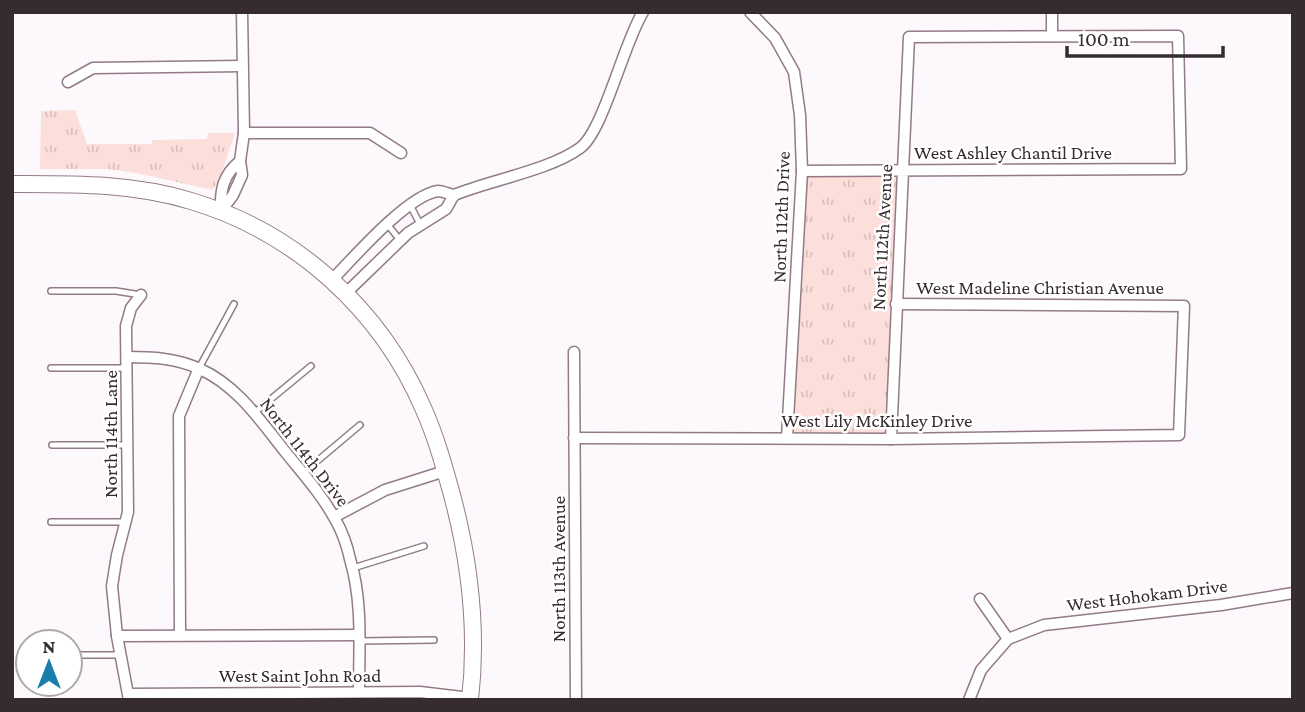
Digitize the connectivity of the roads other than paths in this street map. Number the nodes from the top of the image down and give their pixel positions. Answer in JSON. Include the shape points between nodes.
{"nodes":[{"id":1,"x":242,"y":12,"type":"edge"},
{"id":2,"x":643,"y":12,"type":"edge"},
{"id":3,"x":750,"y":12,"type":"edge"},
{"id":4,"x":1052,"y":12,"type":"edge"},
{"id":5,"x":1052,"y":36,"type":"junction"},
{"id":6,"x":242,"y":66,"type":"junction"},
{"id":7,"x":68,"y":82,"type":"dead end"},
{"id":8,"x":244,"y":133,"type":"junction"},
{"id":9,"x":401,"y":153,"type":"dead end"},
{"id":10,"x":903,"y":169,"type":"junction"},
{"id":11,"x":802,"y":171,"type":"junction"},
{"id":12,"x":13,"y":184,"type":"edge"},
{"id":13,"x":454,"y":195,"type":"junction"},
{"id":14,"x":410,"y":205,"type":"junction"},
{"id":15,"x":221,"y":211,"type":"junction"},
{"id":16,"x":387,"y":223,"type":"junction"},
{"id":17,"x":420,"y":224,"type":"junction"},
{"id":18,"x":400,"y":240,"type":"junction"},
{"id":19,"x":332,"y":280,"type":"junction"},
{"id":20,"x":51,"y":292,"type":"dead end"},
{"id":21,"x":345,"y":293,"type":"junction"},
{"id":22,"x":141,"y":295,"type":"joint"},
{"id":23,"x":234,"y":304,"type":"dead end"},
{"id":24,"x":896,"y":304,"type":"junction"},
{"id":25,"x":574,"y":352,"type":"dead end"},
{"id":26,"x":127,"y":363,"type":"junction"},
{"id":27,"x":311,"y":366,"type":"dead end"},
{"id":28,"x":51,"y":368,"type":"dead end"},
{"id":29,"x":199,"y":368,"type":"junction"},
{"id":30,"x":254,"y":413,"type":"junction"},
{"id":31,"x":360,"y":425,"type":"dead end"},
{"id":32,"x":1179,"y":435,"type":"joint"},
{"id":33,"x":574,"y":438,"type":"junction"},
{"id":34,"x":788,"y":438,"type":"junction"},
{"id":35,"x":891,"y":439,"type":"junction"},
{"id":36,"x":52,"y":445,"type":"dead end"},
{"id":37,"x":128,"y":445,"type":"junction"},
{"id":38,"x":445,"y":471,"type":"junction"},
{"id":39,"x":303,"y":473,"type":"junction"},
{"id":40,"x":334,"y":517,"type":"junction"},
{"id":41,"x":51,"y":522,"type":"dead end"},
{"id":42,"x":124,"y":522,"type":"junction"},
{"id":43,"x":424,"y":546,"type":"dead end"},
{"id":44,"x":353,"y":568,"type":"junction"},
{"id":45,"x":1293,"y":593,"type":"edge"},
{"id":46,"x":980,"y":599,"type":"dead end"},
{"id":47,"x":180,"y":635,"type":"junction"},
{"id":48,"x":117,"y":636,"type":"junction"},
{"id":49,"x":359,"y":638,"type":"junction"},
{"id":50,"x":1008,"y":639,"type":"junction"},
{"id":51,"x":434,"y":640,"type":"dead end"},
{"id":52,"x":84,"y":655,"type":"edge"},
{"id":53,"x":122,"y":655,"type":"junction"},
{"id":54,"x":359,"y":692,"type":"junction"},
{"id":55,"x":266,"y":696,"type":"edge"},
{"id":56,"x":343,"y":696,"type":"edge"},
{"id":57,"x":420,"y":696,"type":"edge"},
{"id":58,"x":129,"y":697,"type":"edge"},
{"id":59,"x":470,"y":699,"type":"edge"},
{"id":60,"x":576,"y":700,"type":"edge"},
{"id":61,"x":969,"y":700,"type":"edge"}],
"edges":[{"from":1,"to":6,"type":"street"},
{"from":2,"to":13,"type":"street","via":[[594,131],[583,147]]},
{"from":3,"to":11,"type":"street","name":"North 112th Drive","via":[[775,38],[794,72]]},
{"from":4,"to":5,"type":"street"},
{"from":5,"to":10,"type":"street","name":"North 112th Avenue","via":[[909,37]]},
{"from":5,"to":10,"type":"street","name":"West Ashley Chantil Drive","via":[[1178,36],[1181,169]]},
{"from":6,"to":7,"type":"street","via":[[93,68]]},
{"from":6,"to":8,"type":"street"},
{"from":8,"to":9,"type":"street","via":[[370,133]]},
{"from":8,"to":15,"type":"street","via":[[242,175]]},
{"from":10,"to":11,"type":"street","name":"West Ashley Chantil Drive"},
{"from":10,"to":24,"type":"street","name":"North 112th Avenue"},
{"from":11,"to":34,"type":"street","name":"North 112th Drive"},
{"from":12,"to":15,"type":"street","via":[[136,188]]},
{"from":13,"to":14,"type":"street","via":[[438,191]]},
{"from":13,"to":17,"type":"street","via":[[446,209]]},
{"from":14,"to":16,"type":"street"},
{"from":14,"to":17,"type":"lane"},
{"from":15,"to":19,"type":"street","via":[[275,238]]},
{"from":16,"to":18,"type":"lane"},
{"from":16,"to":19,"type":"street"},
{"from":17,"to":18,"type":"street"},
{"from":18,"to":21,"type":"street"},
{"from":19,"to":21,"type":"street"},
{"from":20,"to":22,"type":"lane"},
{"from":21,"to":38,"type":"street","via":[[407,375]]},
{"from":22,"to":26,"type":"street","name":"North 114th Lane","via":[[127,317]]},
{"from":23,"to":29,"type":"lane"},
{"from":24,"to":32,"type":"street","name":"West Madeline Christian Avenue","via":[[1184,306]]},
{"from":24,"to":35,"type":"street","name":"North 112th Avenue"},
{"from":25,"to":33,"type":"street","name":"North 113th Avenue"},
{"from":26,"to":28,"type":"lane"},
{"from":26,"to":29,"type":"street","name":"North 114th Drive","via":[[167,358]]},
{"from":26,"to":37,"type":"street","name":"North 114th Lane"},
{"from":27,"to":30,"type":"lane"},
{"from":29,"to":30,"type":"street","name":"North 114th Drive","via":[[227,385]]},
{"from":29,"to":47,"type":"street","via":[[179,416]]},
{"from":30,"to":39,"type":"street","name":"North 114th Drive"},
{"from":31,"to":39,"type":"lane"},
{"from":32,"to":35,"type":"street","name":"West Lily McKinley Drive"},
{"from":33,"to":34,"type":"street","name":"West Lily McKinley Drive"},
{"from":33,"to":60,"type":"street","name":"North 113th Avenue"},
{"from":34,"to":35,"type":"street","name":"West Lily McKinley Drive"},
{"from":36,"to":37,"type":"lane"},
{"from":37,"to":42,"type":"street","name":"North 114th Lane"},
{"from":38,"to":40,"type":"street","via":[[385,490]]},
{"from":38,"to":59,"type":"street","via":[[470,585]]},
{"from":39,"to":40,"type":"street","name":"North 114th Drive"},
{"from":40,"to":44,"type":"street","name":"North 114th Drive"},
{"from":41,"to":42,"type":"lane"},
{"from":42,"to":48,"type":"street","name":"North 114th Lane","via":[[112,586]]},
{"from":43,"to":44,"type":"lane"},
{"from":44,"to":49,"type":"street","name":"North 114th Drive"},
{"from":45,"to":50,"type":"street","name":"West Hohokam Drive","via":[[1044,625]]},
{"from":46,"to":50,"type":"street"},
{"from":47,"to":48,"type":"street"},
{"from":47,"to":49,"type":"street"},
{"from":48,"to":53,"type":"street","name":"North 114th Lane"},
{"from":49,"to":51,"type":"lane"},
{"from":49,"to":54,"type":"street","name":"North 114th Drive"},
{"from":50,"to":61,"type":"street","via":[[981,670]]},
{"from":52,"to":53,"type":"lane"},
{"from":53,"to":58,"type":"street","name":"North 114th Lane"},
{"from":54,"to":56,"type":"street","name":"West Saint John Road"},
{"from":54,"to":57,"type":"street","name":"West Saint John Road"},
{"from":55,"to":56,"type":"street","name":"West Saint John Road"},
{"from":55,"to":58,"type":"street","name":"West Saint John Road"},
{"from":57,"to":59,"type":"street","name":"West Saint John Road"}]}
